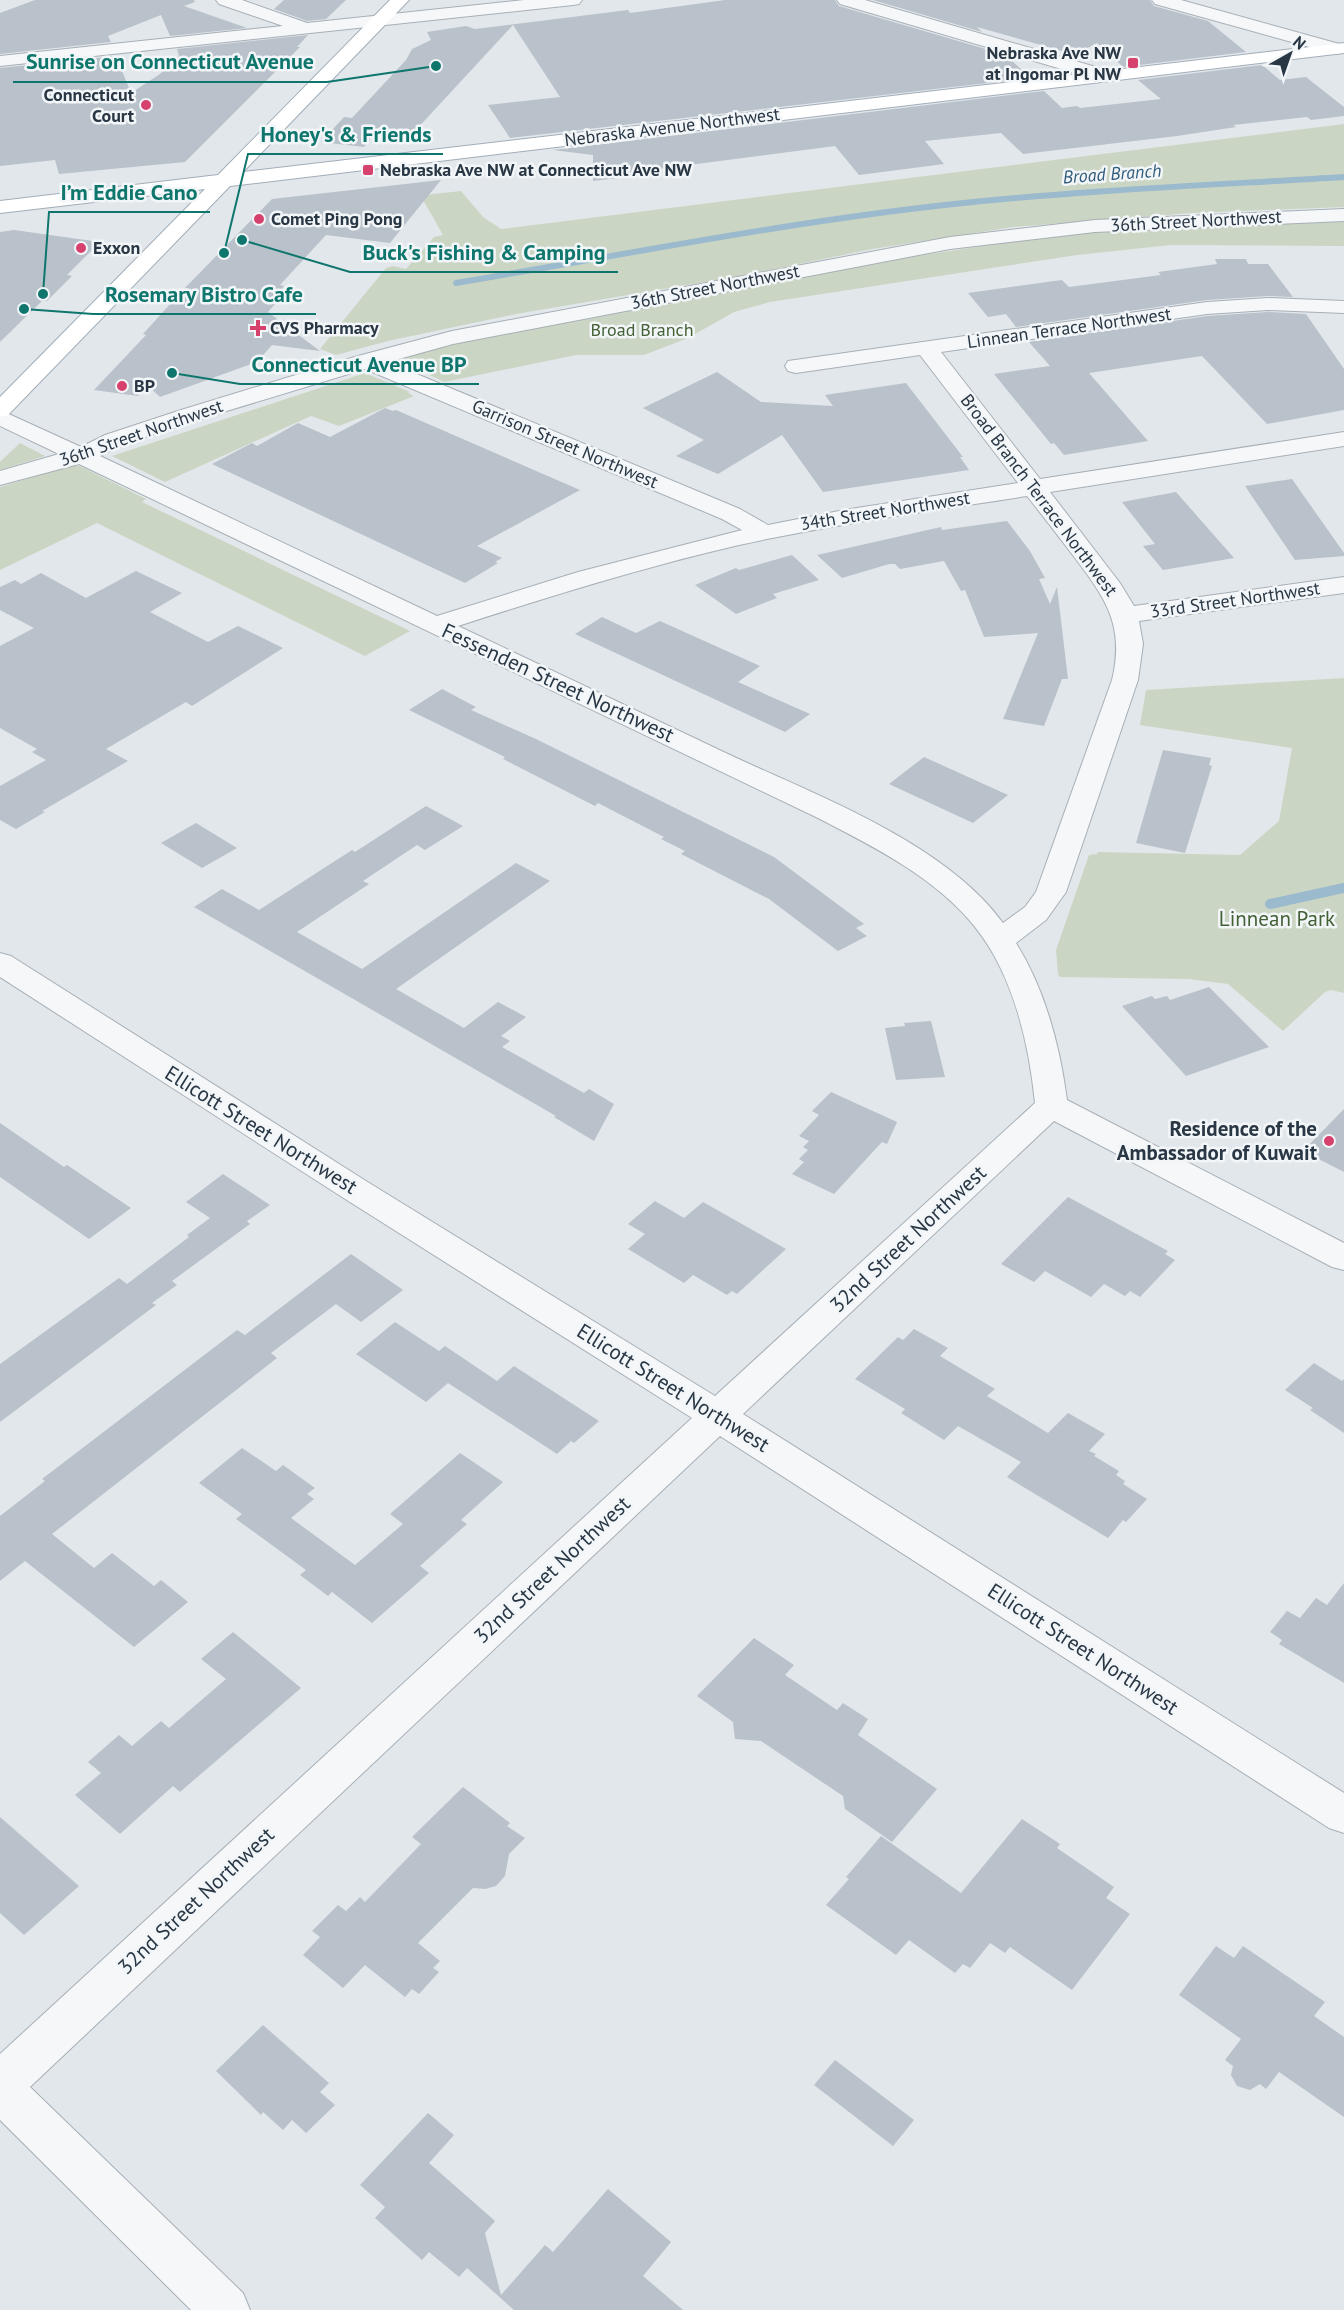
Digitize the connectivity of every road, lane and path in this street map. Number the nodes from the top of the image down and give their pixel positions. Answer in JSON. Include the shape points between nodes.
{"nodes":[{"id":1,"x":225,"y":0,"type":"edge"},
{"id":2,"x":400,"y":0,"type":"edge"},
{"id":3,"x":573,"y":0,"type":"edge"},
{"id":4,"x":846,"y":0,"type":"edge"},
{"id":5,"x":1161,"y":0,"type":"edge"},
{"id":6,"x":380,"y":21,"type":"junction"},
{"id":7,"x":308,"y":28,"type":"junction"},
{"id":8,"x":354,"y":48,"type":"junction"},
{"id":9,"x":1341,"y":49,"type":"edge"},
{"id":10,"x":0,"y":61,"type":"edge"},
{"id":11,"x":1106,"y":76,"type":"junction"},
{"id":12,"x":225,"y":181,"type":"junction"},
{"id":13,"x":113,"y":194,"type":"junction"},
{"id":14,"x":0,"y":207,"type":"edge"},
{"id":15,"x":1344,"y":215,"type":"edge"},
{"id":16,"x":161,"y":222,"type":"junction"},
{"id":17,"x":1344,"y":307,"type":"edge"},
{"id":18,"x":927,"y":348,"type":"junction"},
{"id":19,"x":366,"y":361,"type":"junction"},
{"id":20,"x":796,"y":366,"type":"dead end"},
{"id":21,"x":0,"y":410,"type":"edge"},
{"id":22,"x":0,"y":417,"type":"edge"},
{"id":23,"x":1344,"y":439,"type":"edge"},
{"id":24,"x":80,"y":456,"type":"junction"},
{"id":25,"x":0,"y":478,"type":"edge"},
{"id":26,"x":1036,"y":487,"type":"junction"},
{"id":27,"x":763,"y":532,"type":"junction"},
{"id":28,"x":1344,"y":585,"type":"edge"},
{"id":29,"x":1125,"y":615,"type":"junction"},
{"id":30,"x":435,"y":625,"type":"junction"},
{"id":31,"x":1000,"y":940,"type":"junction"},
{"id":32,"x":0,"y":963,"type":"edge"},
{"id":33,"x":1051,"y":1106,"type":"junction"},
{"id":34,"x":1344,"y":1258,"type":"edge"},
{"id":35,"x":718,"y":1416,"type":"junction"},
{"id":36,"x":1344,"y":1815,"type":"edge"},
{"id":37,"x":0,"y":2084,"type":"edge"},
{"id":38,"x":0,"y":2089,"type":"edge"},
{"id":39,"x":226,"y":2310,"type":"edge"}],
"edges":[{"from":1,"to":7,"type":"street"},
{"from":2,"to":6,"type":"main road"},
{"from":3,"to":6,"type":"street"},
{"from":4,"to":11,"type":"street"},
{"from":5,"to":9,"type":"street"},
{"from":6,"to":7,"type":"street"},
{"from":6,"to":8,"type":"main road"},
{"from":7,"to":8,"type":"street"},
{"from":7,"to":10,"type":"street"},
{"from":8,"to":12,"type":"main road"},
{"from":9,"to":11,"type":"main road","name":"Nebraska Avenue Northwest"},
{"from":11,"to":12,"type":"main road","name":"Nebraska Avenue Northwest"},
{"from":12,"to":13,"type":"main road","name":"Nebraska Avenue Northwest"},
{"from":12,"to":16,"type":"main road"},
{"from":13,"to":14,"type":"main road","name":"Nebraska Avenue Northwest"},
{"from":13,"to":16,"type":"main road","via":[[143,202]]},
{"from":15,"to":19,"type":"street","name":"36th Street Northwest","via":[[1095,226],[941,244],[452,338]]},
{"from":16,"to":21,"type":"main road"},
{"from":17,"to":18,"type":"street","name":"Linnean Terrace Northwest","via":[[1231,306]]},
{"from":18,"to":20,"type":"street","name":"Linnean Terrace Northwest"},
{"from":18,"to":26,"type":"street","name":"Broad Branch Terrace Northwest"},
{"from":19,"to":24,"type":"street","name":"36th Street Northwest","via":[[179,418],[113,440]]},
{"from":19,"to":27,"type":"street","name":"Garrison Street Northwest","via":[[731,514]]},
{"from":22,"to":24,"type":"street","name":"Fessenden Street Northwest"},
{"from":23,"to":26,"type":"street","name":"34th Street Northwest"},
{"from":24,"to":25,"type":"street","name":"36th Street Northwest"},
{"from":24,"to":30,"type":"street","name":"Fessenden Street Northwest"},
{"from":26,"to":27,"type":"street","name":"34th Street Northwest"},
{"from":26,"to":29,"type":"street","name":"Broad Branch Terrace Northwest","via":[[1111,588]]},
{"from":27,"to":30,"type":"street","name":"34th Street Northwest","via":[[595,574]]},
{"from":28,"to":29,"type":"street","name":"33rd Street Northwest"},
{"from":29,"to":31,"type":"street","name":"Broad Branch Terrace Northwest","via":[[1130,637],[1128,669],[1051,892],[1031,918]]},
{"from":30,"to":31,"type":"street","name":"Fessenden Street Northwest","via":[[858,827],[937,875],[970,904]]},
{"from":31,"to":33,"type":"street","name":"Fessenden Street Northwest","via":[[1013,964],[1038,1035]]},
{"from":32,"to":35,"type":"street","name":"Ellicott Street Northwest"},
{"from":33,"to":34,"type":"street"},
{"from":33,"to":35,"type":"street","name":"32nd Street Northwest"},
{"from":35,"to":36,"type":"street","name":"Ellicott Street Northwest"},
{"from":35,"to":37,"type":"street","name":"32nd Street Northwest"},
{"from":38,"to":39,"type":"street"}]}
